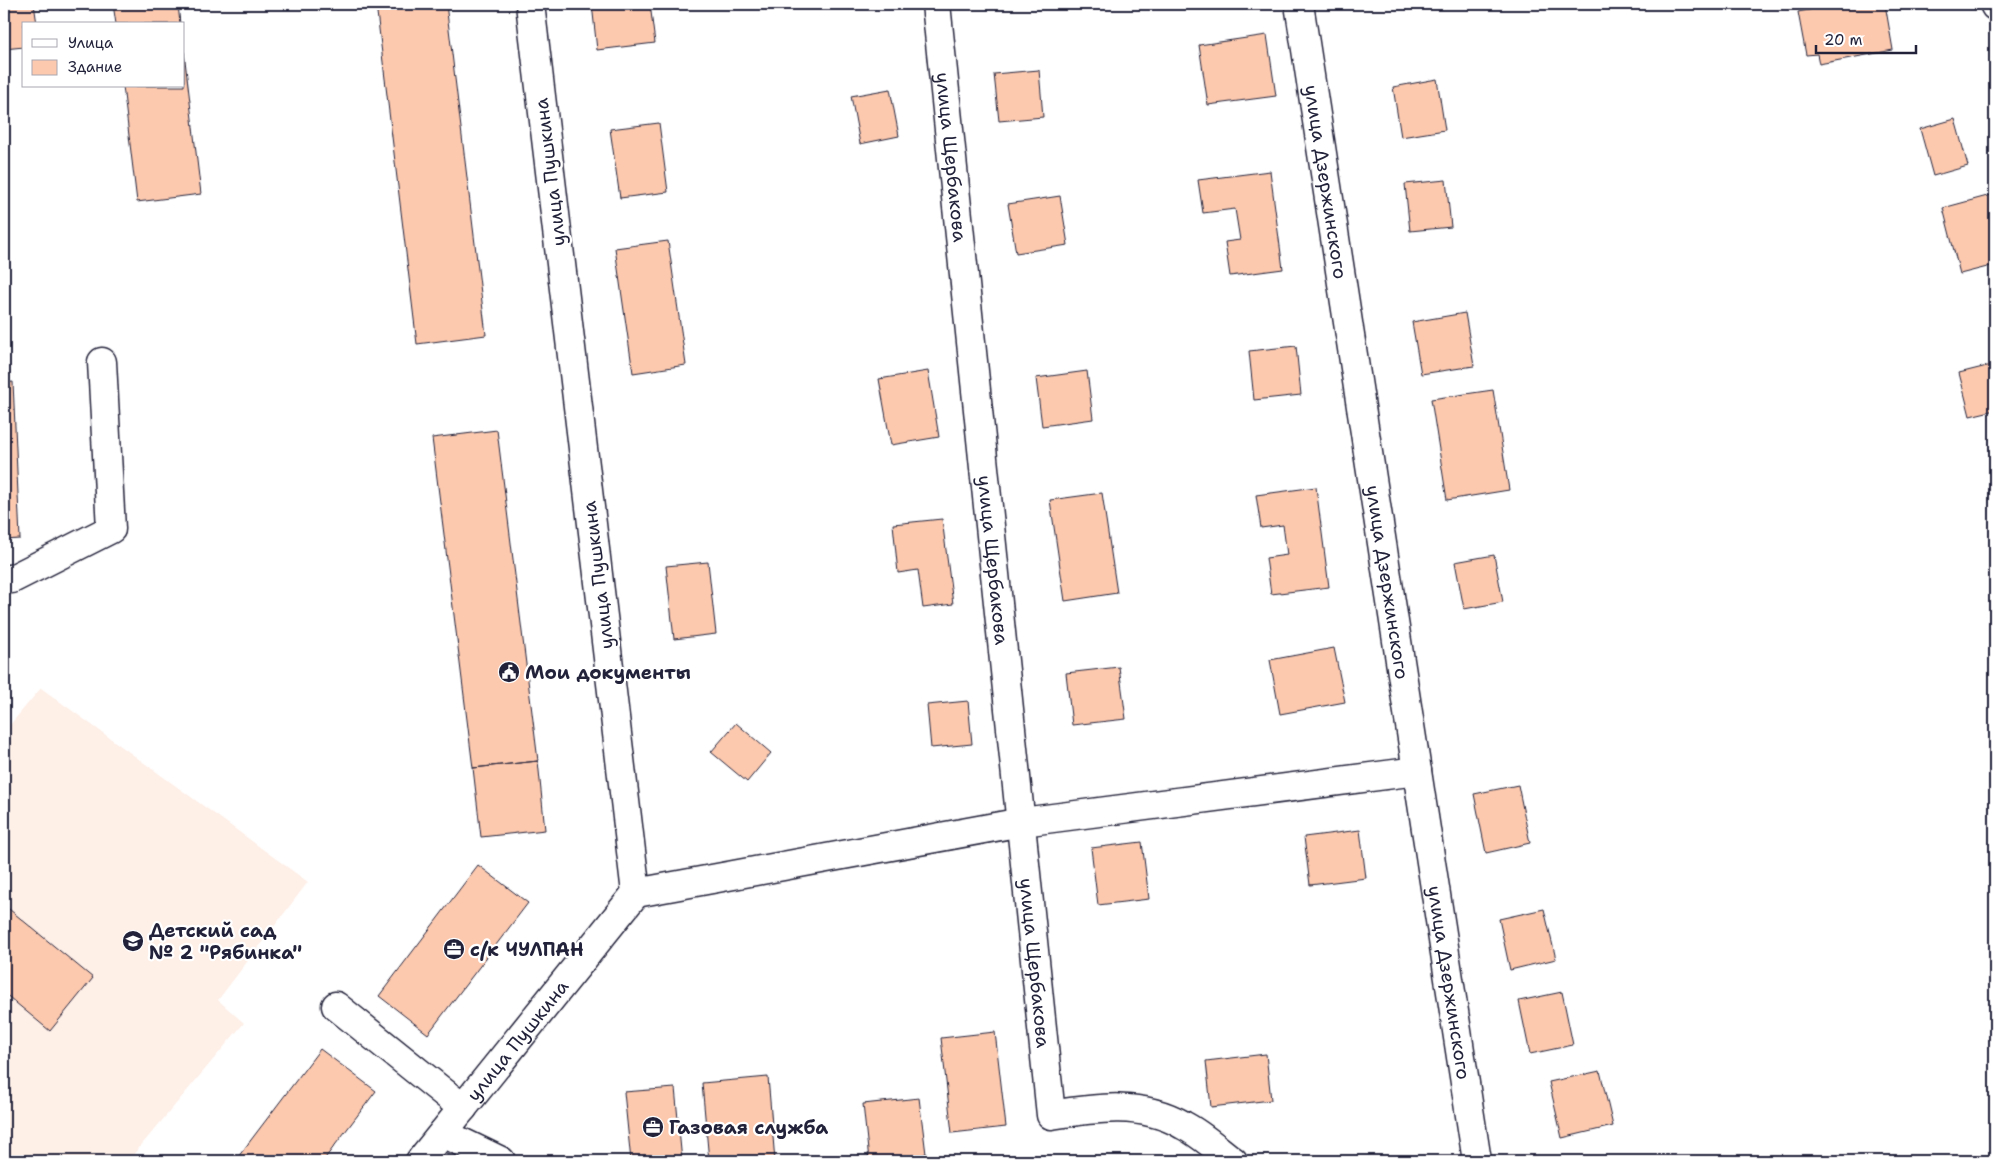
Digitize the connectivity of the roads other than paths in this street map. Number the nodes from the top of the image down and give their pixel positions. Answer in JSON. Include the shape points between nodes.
{"nodes":[{"id":1,"x":530,"y":4,"type":"edge"},
{"id":2,"x":936,"y":4,"type":"edge"},
{"id":3,"x":1299,"y":4,"type":"edge"},
{"id":4,"x":102,"y":362,"type":"dead end"},
{"id":5,"x":4,"y":579,"type":"edge"},
{"id":6,"x":1417,"y":771,"type":"junction"},
{"id":7,"x":1022,"y":822,"type":"junction"},
{"id":8,"x":636,"y":893,"type":"junction"},
{"id":9,"x":336,"y":1006,"type":"dead end"},
{"id":10,"x":463,"y":1108,"type":"junction"},
{"id":11,"x":442,"y":1133,"type":"junction"},
{"id":12,"x":420,"y":1161,"type":"edge"},
{"id":13,"x":501,"y":1161,"type":"edge"},
{"id":14,"x":1233,"y":1161,"type":"edge"},
{"id":15,"x":1477,"y":1161,"type":"edge"}],
"edges":[{"from":1,"to":8,"type":"street","name":"улица Пушкина"},
{"from":2,"to":7,"type":"street","name":"улица Щербакова"},
{"from":3,"to":6,"type":"street","name":"улица Дзержинского"},
{"from":4,"to":5,"type":"street","via":[[111,529],[12,579]]},
{"from":6,"to":7,"type":"street"},
{"from":6,"to":15,"type":"street","name":"улица Дзержинского"},
{"from":7,"to":8,"type":"street"},
{"from":7,"to":14,"type":"street","name":"улица Щербакова","via":[[1051,1115],[1121,1107],[1152,1112],[1183,1124]]},
{"from":8,"to":10,"type":"street","name":"улица Пушкина"},
{"from":9,"to":10,"type":"street"},
{"from":10,"to":11,"type":"street","name":"улица Пушкина"},
{"from":11,"to":12,"type":"street","name":"улица Пушкина"},
{"from":11,"to":13,"type":"street"}]}
